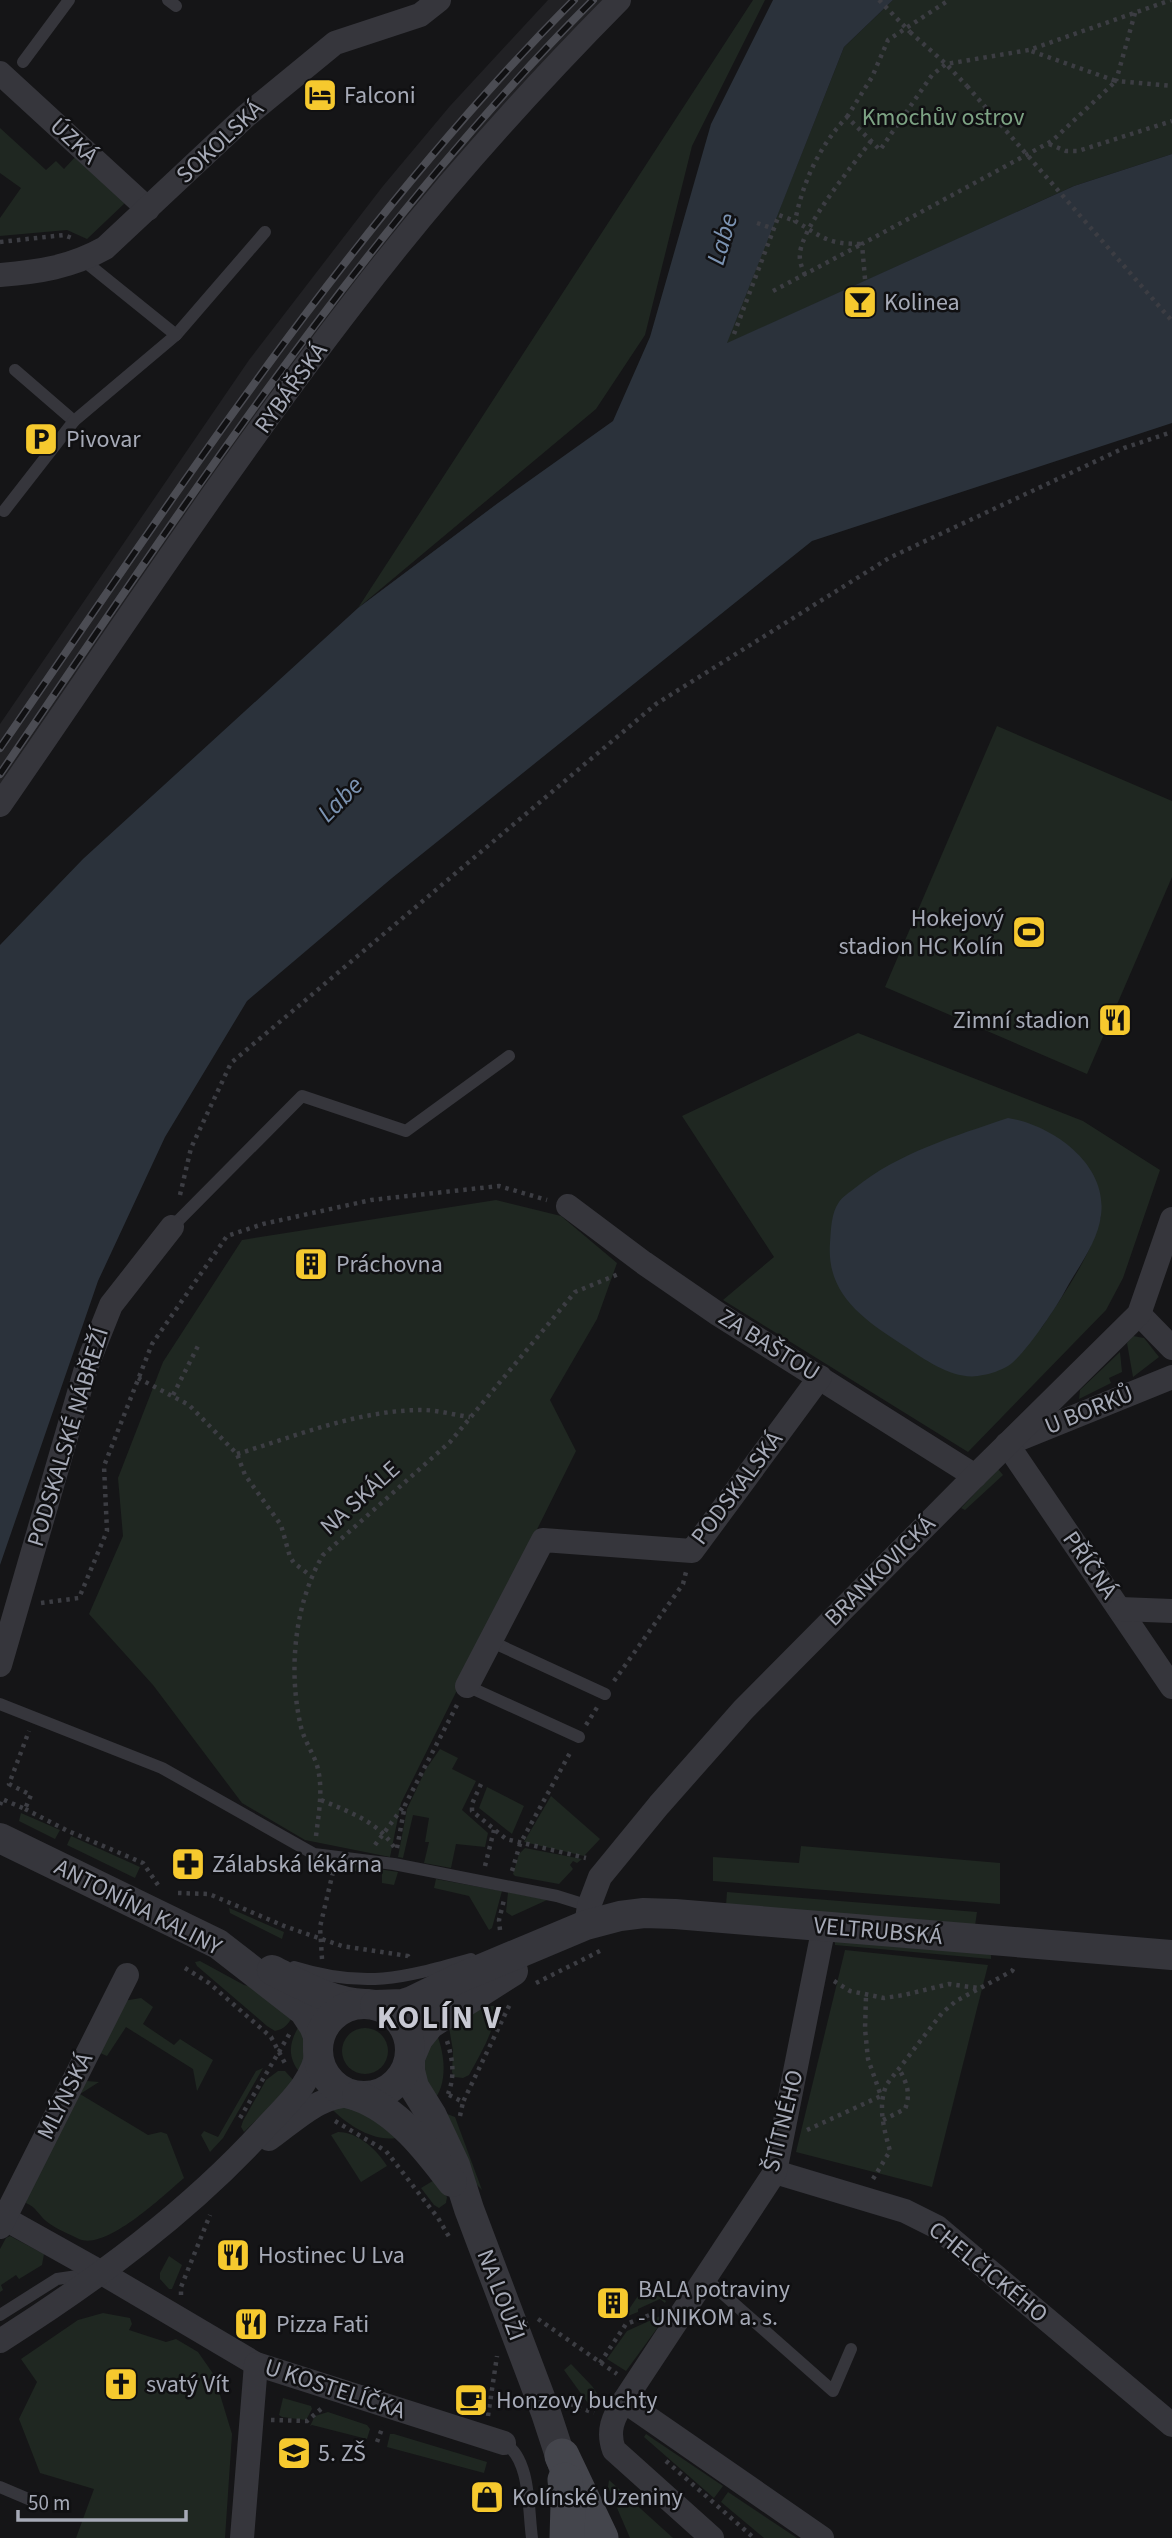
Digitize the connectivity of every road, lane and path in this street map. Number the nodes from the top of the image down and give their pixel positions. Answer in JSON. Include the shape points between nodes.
{"nodes":[{"id":1,"x":69,"y":0,"type":"edge"},
{"id":2,"x":399,"y":0,"type":"edge"},
{"id":3,"x":619,"y":0,"type":"edge"},
{"id":4,"x":879,"y":0,"type":"edge"},
{"id":5,"x":949,"y":0,"type":"edge"},
{"id":6,"x":1171,"y":0,"type":"edge"},
{"id":7,"x":429,"y":8,"type":"edge"},
{"id":8,"x":1135,"y":13,"type":"junction"},
{"id":9,"x":1029,"y":50,"type":"junction"},
{"id":10,"x":23,"y":62,"type":"dead end"},
{"id":11,"x":946,"y":64,"type":"junction"},
{"id":12,"x":0,"y":73,"type":"edge"},
{"id":13,"x":1116,"y":81,"type":"junction"},
{"id":14,"x":1172,"y":86,"type":"edge"},
{"id":15,"x":846,"y":117,"type":"junction"},
{"id":16,"x":1172,"y":121,"type":"edge"},
{"id":17,"x":872,"y":141,"type":"junction"},
{"id":18,"x":1048,"y":144,"type":"junction"},
{"id":19,"x":148,"y":209,"type":"junction"},
{"id":20,"x":795,"y":221,"type":"junction"},
{"id":21,"x":757,"y":223,"type":"dead end"},
{"id":22,"x":774,"y":229,"type":"junction"},
{"id":23,"x":810,"y":230,"type":"junction"},
{"id":24,"x":265,"y":232,"type":"dead end"},
{"id":25,"x":0,"y":242,"type":"edge"},
{"id":26,"x":862,"y":244,"type":"junction"},
{"id":27,"x":82,"y":252,"type":"junction"},
{"id":28,"x":0,"y":275,"type":"edge"},
{"id":29,"x":805,"y":275,"type":"junction"},
{"id":30,"x":865,"y":279,"type":"dead end"},
{"id":31,"x":773,"y":291,"type":"dead end"},
{"id":32,"x":1172,"y":321,"type":"edge"},
{"id":33,"x":734,"y":334,"type":"dead end"},
{"id":34,"x":176,"y":335,"type":"junction"},
{"id":35,"x":15,"y":370,"type":"dead end"},
{"id":36,"x":74,"y":421,"type":"junction"},
{"id":37,"x":1172,"y":432,"type":"edge"},
{"id":38,"x":4,"y":510,"type":"dead end"},
{"id":39,"x":0,"y":805,"type":"edge"},
{"id":40,"x":509,"y":1056,"type":"dead end"},
{"id":41,"x":568,"y":1206,"type":"joint"},
{"id":42,"x":1172,"y":1219,"type":"edge"},
{"id":43,"x":172,"y":1227,"type":"junction"},
{"id":44,"x":644,"y":1263,"type":"junction"},
{"id":45,"x":1139,"y":1314,"type":"junction"},
{"id":46,"x":199,"y":1344,"type":"dead end"},
{"id":47,"x":1172,"y":1348,"type":"edge"},
{"id":48,"x":820,"y":1377,"type":"junction"},
{"id":49,"x":1172,"y":1377,"type":"edge"},
{"id":50,"x":138,"y":1378,"type":"junction"},
{"id":51,"x":173,"y":1395,"type":"junction"},
{"id":52,"x":470,"y":1417,"type":"junction"},
{"id":53,"x":1007,"y":1444,"type":"junction"},
{"id":54,"x":237,"y":1454,"type":"junction"},
{"id":55,"x":975,"y":1476,"type":"junction"},
{"id":56,"x":692,"y":1551,"type":"junction"},
{"id":57,"x":311,"y":1576,"type":"junction"},
{"id":58,"x":16,"y":1606,"type":"junction"},
{"id":59,"x":1120,"y":1609,"type":"junction"},
{"id":60,"x":1172,"y":1611,"type":"edge"},
{"id":61,"x":491,"y":1641,"type":"junction"},
{"id":62,"x":0,"y":1665,"type":"edge"},
{"id":63,"x":467,"y":1686,"type":"junction"},
{"id":64,"x":1172,"y":1687,"type":"edge"},
{"id":65,"x":605,"y":1694,"type":"junction"},
{"id":66,"x":0,"y":1704,"type":"edge"},
{"id":67,"x":34,"y":1717,"type":"junction"},
{"id":68,"x":579,"y":1737,"type":"junction"},
{"id":69,"x":481,"y":1784,"type":"dead end"},
{"id":70,"x":320,"y":1799,"type":"junction"},
{"id":71,"x":0,"y":1805,"type":"edge"},
{"id":72,"x":405,"y":1805,"type":"junction"},
{"id":73,"x":25,"y":1810,"type":"junction"},
{"id":74,"x":494,"y":1830,"type":"junction"},
{"id":75,"x":385,"y":1833,"type":"junction"},
{"id":76,"x":0,"y":1838,"type":"edge"},
{"id":77,"x":520,"y":1844,"type":"junction"},
{"id":78,"x":620,"y":1852,"type":"junction"},
{"id":79,"x":314,"y":1854,"type":"junction"},
{"id":80,"x":336,"y":1857,"type":"junction"},
{"id":81,"x":358,"y":1859,"type":"junction"},
{"id":82,"x":482,"y":1881,"type":"junction"},
{"id":83,"x":507,"y":1886,"type":"junction"},
{"id":84,"x":160,"y":1889,"type":"dead end"},
{"id":85,"x":178,"y":1893,"type":"dead end"},
{"id":86,"x":587,"y":1915,"type":"junction"},
{"id":87,"x":824,"y":1926,"type":"junction"},
{"id":88,"x":500,"y":1930,"type":"dead end"},
{"id":89,"x":321,"y":1939,"type":"junction"},
{"id":90,"x":218,"y":1944,"type":"junction"},
{"id":91,"x":607,"y":1947,"type":"dead end"},
{"id":92,"x":1172,"y":1955,"type":"edge"},
{"id":93,"x":257,"y":1956,"type":"dead end"},
{"id":94,"x":408,"y":1956,"type":"dead end"},
{"id":95,"x":271,"y":1960,"type":"dead end"},
{"id":96,"x":1017,"y":1963,"type":"dead end"},
{"id":97,"x":185,"y":1968,"type":"dead end"},
{"id":98,"x":127,"y":1975,"type":"dead end"},
{"id":99,"x":324,"y":1976,"type":"junction"},
{"id":100,"x":832,"y":1979,"type":"dead end"},
{"id":101,"x":527,"y":1987,"type":"dead end"},
{"id":102,"x":979,"y":1989,"type":"junction"},
{"id":103,"x":516,"y":1993,"type":"dead end"},
{"id":104,"x":866,"y":1996,"type":"junction"},
{"id":105,"x":372,"y":2004,"type":"junction"},
{"id":106,"x":304,"y":2011,"type":"junction"},
{"id":107,"x":445,"y":2034,"type":"dead end"},
{"id":108,"x":318,"y":2048,"type":"junction"},
{"id":109,"x":279,"y":2051,"type":"junction"},
{"id":110,"x":410,"y":2058,"type":"junction"},
{"id":111,"x":900,"y":2069,"type":"junction"},
{"id":112,"x":448,"y":2095,"type":"junction"},
{"id":113,"x":357,"y":2096,"type":"junction"},
{"id":114,"x":881,"y":2096,"type":"junction"},
{"id":115,"x":444,"y":2107,"type":"dead end"},
{"id":116,"x":883,"y":2120,"type":"junction"},
{"id":117,"x":233,"y":2129,"type":"dead end"},
{"id":118,"x":804,"y":2132,"type":"dead end"},
{"id":119,"x":386,"y":2151,"type":"dead end"},
{"id":120,"x":229,"y":2168,"type":"junction"},
{"id":121,"x":775,"y":2172,"type":"junction"},
{"id":122,"x":870,"y":2184,"type":"dead end"},
{"id":123,"x":469,"y":2209,"type":"junction"},
{"id":124,"x":211,"y":2212,"type":"dead end"},
{"id":125,"x":1,"y":2220,"type":"edge"},
{"id":126,"x":452,"y":2242,"type":"dead end"},
{"id":127,"x":102,"y":2273,"type":"junction"},
{"id":128,"x":705,"y":2278,"type":"junction"},
{"id":129,"x":185,"y":2301,"type":"dead end"},
{"id":130,"x":663,"y":2310,"type":"dead end"},
{"id":131,"x":531,"y":2314,"type":"dead end"},
{"id":132,"x":0,"y":2315,"type":"edge"},
{"id":133,"x":0,"y":2341,"type":"edge"},
{"id":134,"x":851,"y":2349,"type":"dead end"},
{"id":135,"x":501,"y":2362,"type":"dead end"},
{"id":136,"x":600,"y":2363,"type":"junction"},
{"id":137,"x":256,"y":2364,"type":"junction"},
{"id":138,"x":623,"y":2390,"type":"junction"},
{"id":139,"x":318,"y":2404,"type":"dead end"},
{"id":140,"x":569,"y":2404,"type":"dead end"},
{"id":141,"x":595,"y":2413,"type":"dead end"},
{"id":142,"x":264,"y":2420,"type":"dead end"},
{"id":143,"x":372,"y":2421,"type":"dead end"},
{"id":144,"x":480,"y":2421,"type":"dead end"},
{"id":145,"x":1172,"y":2425,"type":"edge"},
{"id":146,"x":377,"y":2442,"type":"dead end"},
{"id":147,"x":504,"y":2443,"type":"joint"},
{"id":148,"x":658,"y":2453,"type":"dead end"},
{"id":149,"x":562,"y":2456,"type":"junction"},
{"id":150,"x":0,"y":2487,"type":"edge"},
{"id":151,"x":33,"y":2501,"type":"dead end"},
{"id":152,"x":242,"y":2538,"type":"edge"},
{"id":153,"x":532,"y":2538,"type":"edge"},
{"id":154,"x":568,"y":2538,"type":"edge"},
{"id":155,"x":581,"y":2538,"type":"edge"},
{"id":156,"x":601,"y":2538,"type":"edge"},
{"id":157,"x":712,"y":2538,"type":"edge"},
{"id":158,"x":754,"y":2538,"type":"edge"},
{"id":159,"x":821,"y":2538,"type":"edge"}],
"edges":[{"from":1,"to":10,"type":"lane"},
{"from":2,"to":7,"type":"street"},
{"from":3,"to":39,"type":"street","name":"RYBÁŘSKÁ","via":[[535,86],[354,302],[248,446]]},
{"from":4,"to":11,"type":"path","bridge":true},
{"from":5,"to":15,"type":"path","via":[[888,40],[872,77]]},
{"from":6,"to":8,"type":"path"},
{"from":7,"to":19,"type":"street","name":"SOKOLSKÁ","via":[[335,43],[246,116]]},
{"from":8,"to":9,"type":"path"},
{"from":8,"to":13,"type":"path"},
{"from":9,"to":11,"type":"path"},
{"from":9,"to":13,"type":"path"},
{"from":11,"to":17,"type":"path","via":[[932,75],[880,150]]},
{"from":11,"to":32,"type":"path","bridge":true},
{"from":12,"to":19,"type":"street","name":"ÚZKÁ"},
{"from":13,"to":14,"type":"path"},
{"from":13,"to":18,"type":"path"},
{"from":15,"to":17,"type":"path"},
{"from":15,"to":20,"type":"path","via":[[814,163]]},
{"from":16,"to":18,"type":"path","via":[[1078,152]]},
{"from":17,"to":23,"type":"path","via":[[828,198]]},
{"from":18,"to":26,"type":"path"},
{"from":19,"to":27,"type":"street","name":"SOKOLSKÁ","via":[[105,248]]},
{"from":20,"to":22,"type":"path","via":[[779,215]]},
{"from":20,"to":23,"type":"path"},
{"from":21,"to":22,"type":"path"},
{"from":22,"to":33,"type":"path"},
{"from":23,"to":26,"type":"path","via":[[838,244]]},
{"from":23,"to":29,"type":"path","via":[[800,252]]},
{"from":24,"to":34,"type":"lane"},
{"from":25,"to":27,"type":"path","via":[[64,235]]},
{"from":26,"to":29,"type":"path"},
{"from":26,"to":30,"type":"path"},
{"from":27,"to":28,"type":"street","name":"SOKOLSKÁ","via":[[37,272]]},
{"from":27,"to":34,"type":"lane"},
{"from":29,"to":31,"type":"path"},
{"from":34,"to":36,"type":"lane"},
{"from":35,"to":36,"type":"lane"},
{"from":36,"to":38,"type":"lane"},
{"from":37,"to":43,"type":"path","via":[[1124,448],[890,558],[656,704],[231,1063],[191,1148]]},
{"from":40,"to":43,"type":"lane","via":[[406,1131],[302,1096]]},
{"from":41,"to":44,"type":"street","name":"ZA BAŠTOU"},
{"from":41,"to":50,"type":"path","via":[[499,1186],[371,1200],[227,1236],[152,1344]]},
{"from":42,"to":45,"type":"street","name":"BRANKOVICKÁ"},
{"from":43,"to":58,"type":"street","name":"PODSKALSKÉ NÁBŘEŽÍ","via":[[111,1305],[87,1366]]},
{"from":44,"to":48,"type":"street","name":"ZA BAŠTOU"},
{"from":44,"to":52,"type":"path","name":"NA SKÁLE","via":[[575,1292]]},
{"from":45,"to":47,"type":"street"},
{"from":45,"to":53,"type":"street","name":"BRANKOVICKÁ"},
{"from":46,"to":51,"type":"path"},
{"from":48,"to":55,"type":"street","name":"ZA BAŠTOU"},
{"from":48,"to":56,"type":"street","name":"PODSKALSKÁ"},
{"from":49,"to":53,"type":"street","name":"U BORKŮ"},
{"from":50,"to":51,"type":"path"},
{"from":50,"to":58,"type":"path","via":[[104,1466],[107,1531],[79,1598]]},
{"from":51,"to":54,"type":"path"},
{"from":52,"to":54,"type":"path","via":[[424,1410],[383,1413]]},
{"from":52,"to":57,"type":"path","name":"NA SKÁLE","via":[[450,1442],[323,1555]]},
{"from":53,"to":55,"type":"street","name":"BRANKOVICKÁ"},
{"from":53,"to":59,"type":"street","name":"PŘÍČNÁ"},
{"from":54,"to":57,"type":"path","via":[[245,1475],[281,1525],[290,1557]]},
{"from":55,"to":78,"type":"street","name":"BRANKOVICKÁ","via":[[743,1710]]},
{"from":56,"to":61,"type":"street","name":"PODSKALSKÁ","via":[[543,1540]]},
{"from":56,"to":65,"type":"path","via":[[683,1584]]},
{"from":57,"to":70,"type":"path","name":"NA SKÁLE","via":[[297,1627],[295,1688],[302,1729],[317,1764]]},
{"from":58,"to":62,"type":"street","name":"PODSKALSKÉ NÁBŘEŽÍ"},
{"from":59,"to":60,"type":"street"},
{"from":59,"to":64,"type":"street","name":"PŘÍČNÁ"},
{"from":61,"to":63,"type":"street","name":"PODSKALSKÁ"},
{"from":61,"to":65,"type":"lane"},
{"from":63,"to":68,"type":"lane"},
{"from":63,"to":72,"type":"path"},
{"from":65,"to":68,"type":"path"},
{"from":66,"to":67,"type":"lane"},
{"from":67,"to":73,"type":"path","via":[[9,1784],[31,1795]]},
{"from":67,"to":79,"type":"lane","via":[[162,1768]]},
{"from":68,"to":77,"type":"path"},
{"from":69,"to":74,"type":"path","via":[[471,1811]]},
{"from":70,"to":75,"type":"path"},
{"from":70,"to":79,"type":"path","name":"NA SKÁLE"},
{"from":71,"to":73,"type":"path","via":[[2,1799]]},
{"from":72,"to":75,"type":"path"},
{"from":72,"to":75,"type":"path","via":[[397,1851]]},
{"from":73,"to":84,"type":"path","via":[[143,1863]]},
{"from":74,"to":77,"type":"path"},
{"from":74,"to":82,"type":"path"},
{"from":75,"to":81,"type":"path"},
{"from":76,"to":90,"type":"street","name":"ANTONÍNA KALINY"},
{"from":77,"to":78,"type":"path","via":[[591,1859],[608,1843]]},
{"from":77,"to":83,"type":"path"},
{"from":78,"to":86,"type":"street","name":"BRANKOVICKÁ","via":[[600,1877]]},
{"from":79,"to":80,"type":"lane"},
{"from":80,"to":81,"type":"lane"},
{"from":80,"to":89,"type":"path"},
{"from":81,"to":82,"type":"lane"},
{"from":82,"to":83,"type":"lane"},
{"from":83,"to":86,"type":"lane","via":[[557,1896]]},
{"from":83,"to":88,"type":"path"},
{"from":85,"to":89,"type":"path","via":[[209,1894]]},
{"from":86,"to":87,"type":"street","name":"VELTRUBSKÁ","via":[[644,1913]]},
{"from":86,"to":99,"type":"lane","via":[[411,1976],[366,1980]]},
{"from":86,"to":105,"type":"street","via":[[412,2001]]},
{"from":86,"to":110,"type":"street","via":[[436,2019],[418,2039]]},
{"from":87,"to":92,"type":"street","name":"VELTRUBSKÁ"},
{"from":87,"to":121,"type":"street","name":"ŠTÍTNÉHO"},
{"from":89,"to":94,"type":"path"},
{"from":89,"to":99,"type":"path"},
{"from":90,"to":93,"type":"lane"},
{"from":90,"to":105,"type":"street","via":[[331,1998]]},
{"from":90,"to":106,"type":"street","name":"ANTONÍNA KALINY"},
{"from":91,"to":101,"type":"path"},
{"from":95,"to":99,"type":"lane"},
{"from":96,"to":102,"type":"path","via":[[1012,1971]]},
{"from":97,"to":109,"type":"path","via":[[271,2037]]},
{"from":98,"to":125,"type":"street","name":"MLÝNSKÁ"},
{"from":100,"to":104,"type":"path"},
{"from":102,"to":104,"type":"path","via":[[949,1984],[904,1996]]},
{"from":102,"to":111,"type":"path","via":[[942,2012]]},
{"from":103,"to":112,"type":"path","via":[[463,2102]]},
{"from":104,"to":114,"type":"path","via":[[868,2059]]},
{"from":105,"to":108,"type":"street","via":[[346,2008],[331,2018]]},
{"from":105,"to":110,"type":"street","via":[[401,2021],[410,2043]]},
{"from":106,"to":108,"type":"street","name":"ANTONÍNA KALINY","via":[[318,2036]]},
{"from":106,"to":109,"type":"path"},
{"from":107,"to":112,"type":"path","via":[[452,2058]]},
{"from":108,"to":113,"type":"street","via":[[328,2079],[343,2092]]},
{"from":108,"to":120,"type":"street","via":[[303,2086]]},
{"from":109,"to":117,"type":"path"},
{"from":110,"to":113,"type":"street","via":[[404,2075],[388,2091]]},
{"from":110,"to":123,"type":"street","name":"NA LOUŽI","via":[[414,2087],[451,2154]]},
{"from":111,"to":114,"type":"path"},
{"from":111,"to":116,"type":"path","via":[[909,2098],[905,2109]]},
{"from":112,"to":115,"type":"path"},
{"from":113,"to":120,"type":"street","via":[[341,2095],[319,2103]]},
{"from":113,"to":123,"type":"street","via":[[387,2111],[410,2133]]},
{"from":114,"to":116,"type":"path"},
{"from":114,"to":118,"type":"path"},
{"from":116,"to":122,"type":"path","via":[[890,2151]]},
{"from":119,"to":126,"type":"path"},
{"from":120,"to":127,"type":"street"},
{"from":121,"to":128,"type":"street","name":"ŠTÍTNÉHO"},
{"from":121,"to":145,"type":"street","name":"CHELČICKÉHO","via":[[905,2211],[937,2227]]},
{"from":123,"to":149,"type":"street","name":"NA LOUŽI"},
{"from":124,"to":129,"type":"path","via":[[181,2287]]},
{"from":125,"to":127,"type":"street","name":"U KOSTELÍČKA"},
{"from":127,"to":132,"type":"lane","via":[[57,2279]]},
{"from":127,"to":133,"type":"street"},
{"from":127,"to":137,"type":"street","name":"U KOSTELÍČKA"},
{"from":128,"to":134,"type":"lane","via":[[833,2391]]},
{"from":128,"to":138,"type":"street","name":"ŠTÍTNÉHO"},
{"from":130,"to":136,"type":"path","via":[[626,2324]]},
{"from":131,"to":136,"type":"path"},
{"from":135,"to":144,"type":"path","via":[[497,2350],[488,2421]]},
{"from":136,"to":138,"type":"path"},
{"from":137,"to":147,"type":"street","name":"U KOSTELÍČKA"},
{"from":137,"to":152,"type":"street"},
{"from":138,"to":157,"type":"street","name":"ŠTÍTNÉHO","via":[[611,2424],[614,2450]]},
{"from":138,"to":159,"type":"street"},
{"from":139,"to":142,"type":"path","via":[[328,2407],[307,2421]]},
{"from":140,"to":141,"type":"path"},
{"from":143,"to":146,"type":"path","via":[[386,2426]]},
{"from":147,"to":153,"type":"lane","via":[[517,2454],[523,2468]]},
{"from":148,"to":158,"type":"path"},
{"from":149,"to":154,"type":"main road"},
{"from":149,"to":155,"type":"street","name":"NA LOUŽI"},
{"from":149,"to":156,"type":"main road"},
{"from":150,"to":151,"type":"lane"}]}
